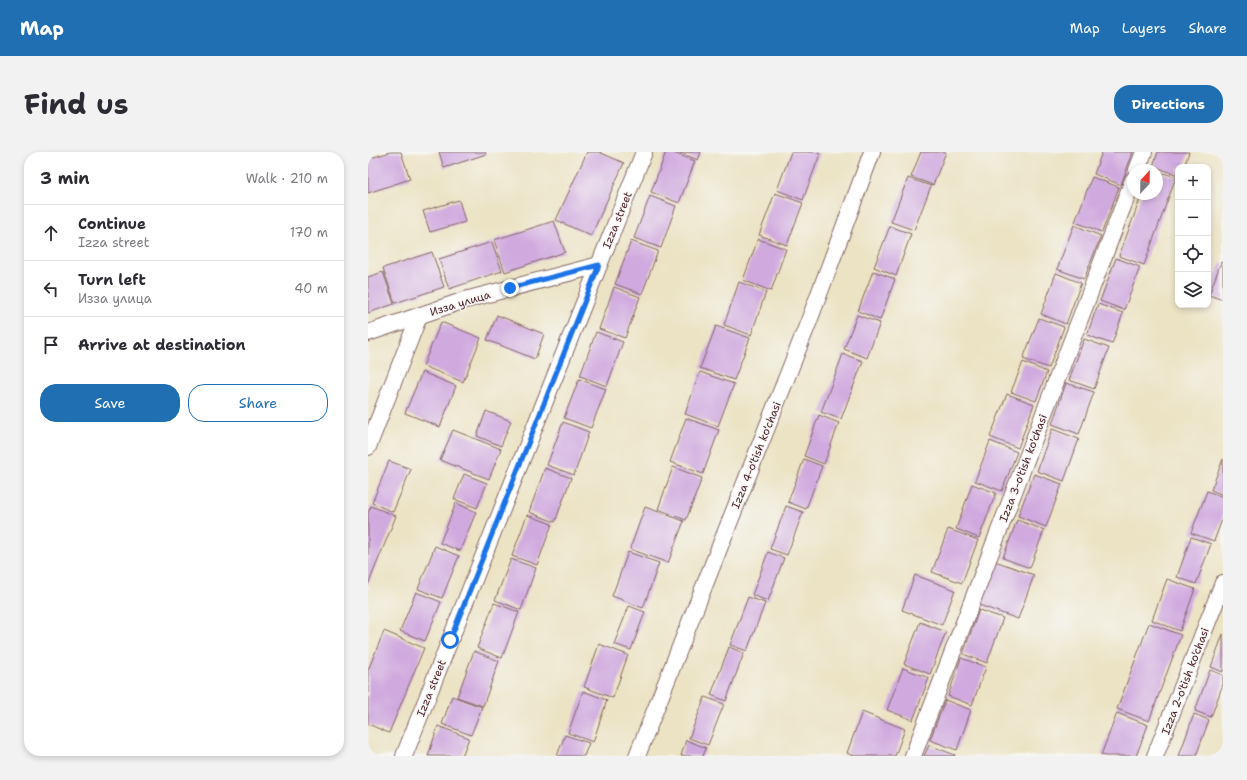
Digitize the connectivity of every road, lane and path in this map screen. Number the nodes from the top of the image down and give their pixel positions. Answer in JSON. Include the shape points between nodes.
{"nodes":[{"id":1,"x":644,"y":152,"type":"edge"},
{"id":2,"x":872,"y":152,"type":"edge"},
{"id":3,"x":1144,"y":152,"type":"edge"},
{"id":4,"x":1139,"y":164,"type":"edge"},
{"id":5,"x":1127,"y":196,"type":"edge"},
{"id":6,"x":599,"y":265,"type":"junction"},
{"id":7,"x":419,"y":316,"type":"junction"},
{"id":8,"x":368,"y":333,"type":"edge"},
{"id":9,"x":368,"y":447,"type":"edge"},
{"id":10,"x":1223,"y":583,"type":"edge"},
{"id":11,"x":404,"y":756,"type":"edge"},
{"id":12,"x":637,"y":756,"type":"edge"},
{"id":13,"x":913,"y":756,"type":"edge"},
{"id":14,"x":1155,"y":756,"type":"edge"}],
"edges":[{"from":1,"to":6,"type":"street","name":"Izza street"},
{"from":2,"to":12,"type":"street","name":"Izza 4-o'tish ko'chasi","via":[[809,322]]},
{"from":3,"to":4,"type":"street"},
{"from":5,"to":13,"type":"street","name":"Izza 3-o'tish ko'chasi"},
{"from":6,"to":7,"type":"street","name":"Изза улица","via":[[466,300]]},
{"from":6,"to":11,"type":"street","name":"Izza street"},
{"from":7,"to":8,"type":"street","name":"Изза улица"},
{"from":7,"to":9,"type":"street"},
{"from":10,"to":14,"type":"street","name":"Izza 2-o'tish ko'chasi"}]}
